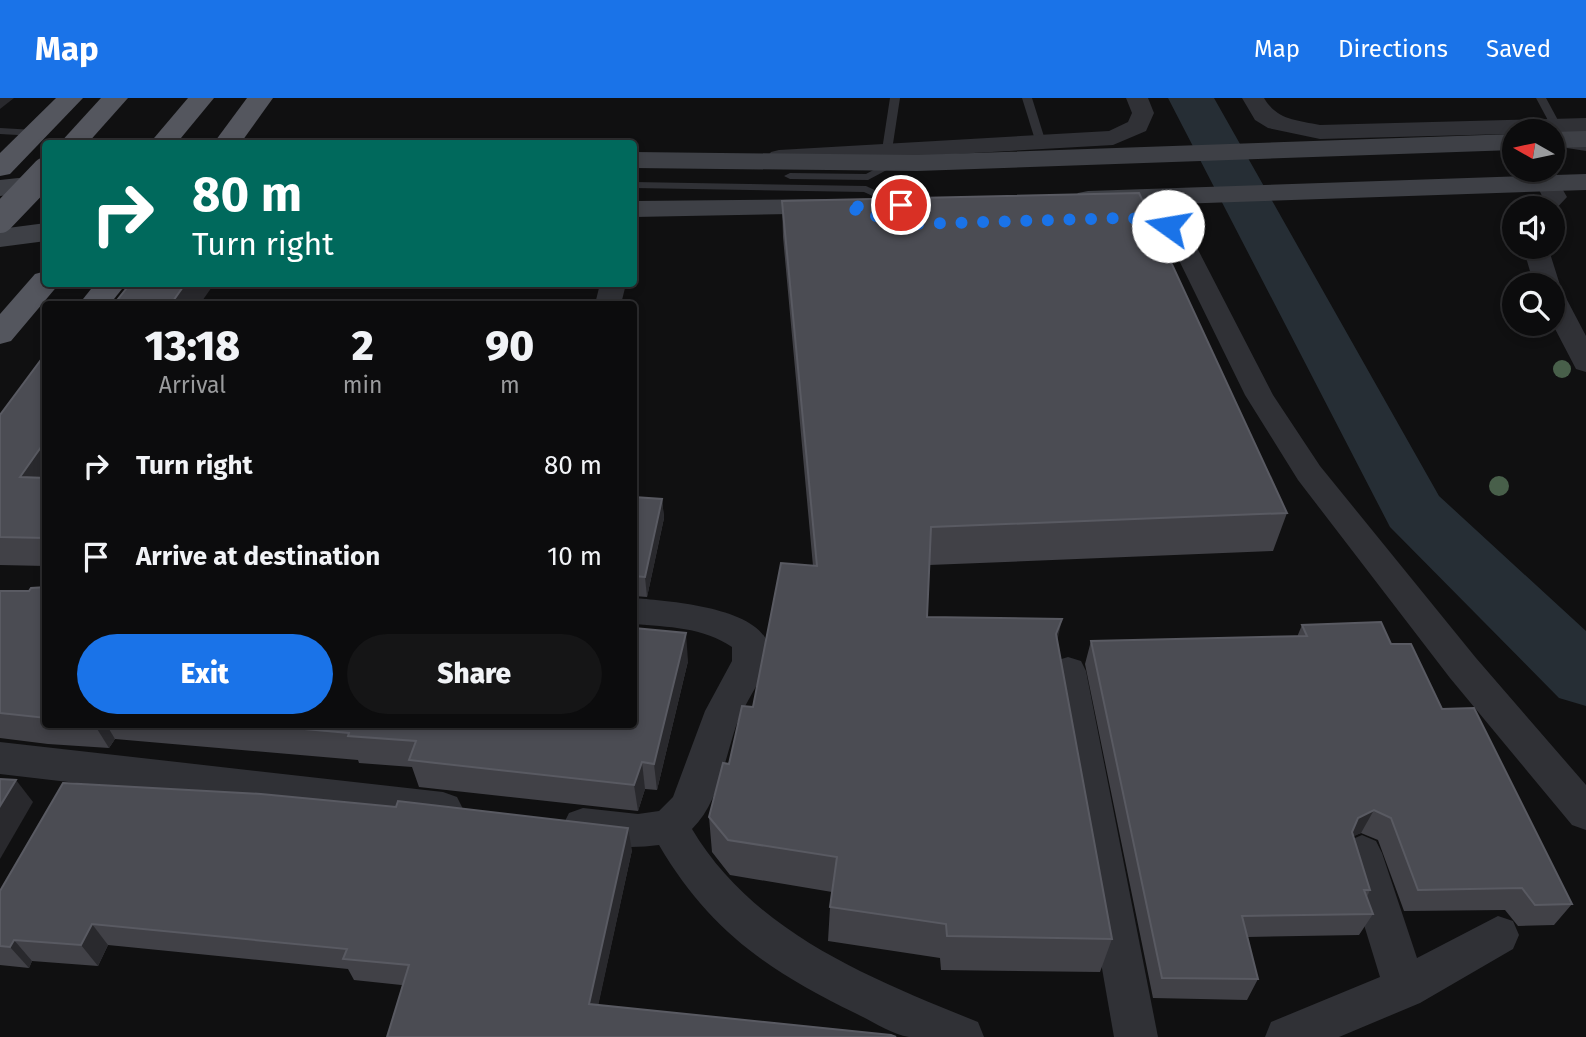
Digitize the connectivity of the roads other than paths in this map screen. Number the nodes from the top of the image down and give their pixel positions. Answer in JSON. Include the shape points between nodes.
{"nodes":[{"id":1,"x":70,"y":98,"type":"edge"},
{"id":2,"x":115,"y":98,"type":"edge"},
{"id":3,"x":201,"y":98,"type":"edge"},
{"id":4,"x":260,"y":98,"type":"edge"},
{"id":5,"x":895,"y":98,"type":"edge"},
{"id":6,"x":1027,"y":98,"type":"edge"},
{"id":7,"x":1137,"y":98,"type":"edge"},
{"id":8,"x":1253,"y":98,"type":"edge"},
{"id":9,"x":1541,"y":98,"type":"edge"},
{"id":10,"x":1586,"y":125,"type":"edge"},
{"id":11,"x":0,"y":131,"type":"edge"},
{"id":12,"x":35,"y":133,"type":"junction"},
{"id":13,"x":1566,"y":139,"type":"edge"},
{"id":14,"x":76,"y":140,"type":"edge"},
{"id":15,"x":165,"y":140,"type":"edge"},
{"id":16,"x":229,"y":140,"type":"edge"},
{"id":17,"x":1502,"y":142,"type":"edge"},
{"id":18,"x":1041,"y":143,"type":"junction"},
{"id":19,"x":899,"y":158,"type":"junction"},
{"id":20,"x":637,"y":160,"type":"edge"},
{"id":21,"x":0,"y":168,"type":"edge"},
{"id":22,"x":637,"y":174,"type":"edge"},
{"id":23,"x":42,"y":175,"type":"edge"},
{"id":24,"x":42,"y":183,"type":"edge"},
{"id":25,"x":637,"y":185,"type":"edge"},
{"id":26,"x":1570,"y":186,"type":"edge"},
{"id":27,"x":0,"y":188,"type":"edge"},
{"id":28,"x":846,"y":207,"type":"joint"},
{"id":29,"x":637,"y":209,"type":"edge"},
{"id":30,"x":919,"y":210,"type":"joint"},
{"id":31,"x":1063,"y":210,"type":"joint"},
{"id":32,"x":0,"y":219,"type":"edge"},
{"id":33,"x":42,"y":233,"type":"edge"},
{"id":34,"x":0,"y":238,"type":"edge"},
{"id":35,"x":42,"y":285,"type":"edge"},
{"id":36,"x":108,"y":287,"type":"edge"},
{"id":37,"x":97,"y":301,"type":"edge"},
{"id":38,"x":1565,"y":322,"type":"edge"},
{"id":39,"x":0,"y":334,"type":"edge"},
{"id":40,"x":1586,"y":363,"type":"edge"},
{"id":41,"x":637,"y":611,"type":"edge"},
{"id":42,"x":1068,"y":671,"type":"dead end"},
{"id":43,"x":0,"y":758,"type":"edge"},
{"id":44,"x":78,"y":767,"type":"junction"},
{"id":45,"x":56,"y":803,"type":"edge"},
{"id":46,"x":474,"y":813,"type":"edge"},
{"id":47,"x":1586,"y":813,"type":"edge"},
{"id":48,"x":542,"y":820,"type":"edge"},
{"id":49,"x":669,"y":826,"type":"junction"},
{"id":50,"x":1362,"y":853,"type":"edge"},
{"id":51,"x":1498,"y":935,"type":"dead end"},
{"id":52,"x":1405,"y":988,"type":"junction"},
{"id":53,"x":962,"y":1037,"type":"edge"},
{"id":54,"x":1136,"y":1037,"type":"edge"},
{"id":55,"x":1287,"y":1037,"type":"edge"}],
"edges":[{"from":1,"to":12,"type":"highway"},
{"from":2,"to":14,"type":"highway"},
{"from":3,"to":15,"type":"highway"},
{"from":4,"to":16,"type":"highway"},
{"from":5,"to":19,"type":"lane"},
{"from":6,"to":18,"type":"lane"},
{"from":7,"to":18,"type":"street","via":[[1143,113],[1138,126],[1112,138]]},
{"from":8,"to":13,"type":"street","via":[[1263,115],[1276,123],[1320,132]]},
{"from":9,"to":13,"type":"lane"},
{"from":10,"to":13,"type":"street"},
{"from":11,"to":12,"type":"lane"},
{"from":12,"to":21,"type":"highway"},
{"from":17,"to":19,"type":"main road"},
{"from":18,"to":19,"type":"street"},
{"from":19,"to":20,"type":"main road"},
{"from":19,"to":22,"type":"lane","via":[[868,177]]},
{"from":23,"to":32,"type":"highway","bridge":true},
{"from":24,"to":27,"type":"main road"},
{"from":25,"to":30,"type":"lane","via":[[866,189]]},
{"from":26,"to":31,"type":"main road","via":[[1489,184]]},
{"from":28,"to":29,"type":"main road"},
{"from":28,"to":30,"type":"street","via":[[893,221]]},
{"from":31,"to":47,"type":"street","via":[[1168,226],[1184,244],[1259,395],[1309,473],[1463,668]]},
{"from":33,"to":34,"type":"main road"},
{"from":35,"to":39,"type":"highway"},
{"from":36,"to":37,"type":"highway"},
{"from":38,"to":40,"type":"street"},
{"from":41,"to":49,"type":"street","via":[[706,620],[733,628],[750,641],[751,661],[723,710],[689,807]]},
{"from":42,"to":54,"type":"street"},
{"from":43,"to":44,"type":"street"},
{"from":44,"to":45,"type":"street"},
{"from":44,"to":46,"type":"street"},
{"from":48,"to":49,"type":"street","via":[[638,831]]},
{"from":49,"to":53,"type":"street","via":[[698,872],[744,920],[794,956],[896,1011]]},
{"from":50,"to":52,"type":"street"},
{"from":51,"to":52,"type":"street"},
{"from":52,"to":55,"type":"street"}]}
